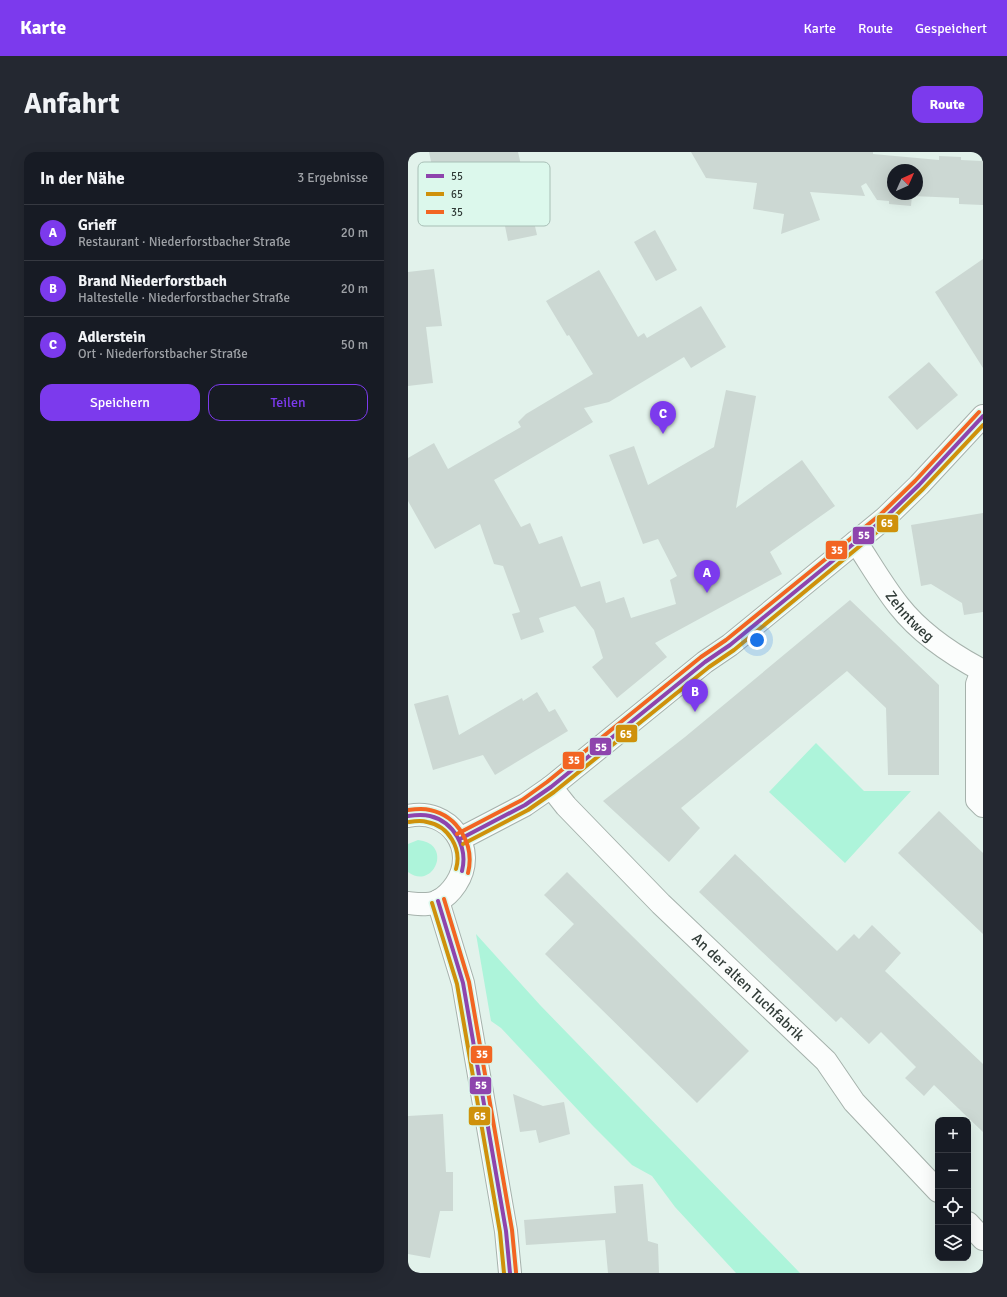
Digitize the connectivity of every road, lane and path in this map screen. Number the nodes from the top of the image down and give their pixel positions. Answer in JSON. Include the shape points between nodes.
{"nodes":[{"id":1,"x":983,"y":416,"type":"edge"},
{"id":2,"x":856,"y":542,"type":"junction"},
{"id":3,"x":983,"y":671,"type":"edge"},
{"id":4,"x":551,"y":787,"type":"junction"},
{"id":5,"x":983,"y":806,"type":"edge"},
{"id":6,"x":408,"y":813,"type":"edge"},
{"id":7,"x":460,"y":840,"type":"junction"},
{"id":8,"x":438,"y":901,"type":"junction"},
{"id":9,"x":408,"y":902,"type":"edge"},
{"id":10,"x":936,"y":1189,"type":"edge"},
{"id":11,"x":970,"y":1225,"type":"edge"},
{"id":12,"x":983,"y":1239,"type":"edge"},
{"id":13,"x":510,"y":1273,"type":"edge"}],
"edges":[{"from":1,"to":2,"type":"street","via":[[919,485]]},
{"from":2,"to":3,"type":"street","name":"Zehntweg","via":[[899,606],[921,630],[947,650]]},
{"from":2,"to":4,"type":"street"},
{"from":3,"to":5,"type":"street","via":[[977,684],[977,800]]},
{"from":4,"to":7,"type":"street","via":[[525,805]]},
{"from":4,"to":10,"type":"street","name":"An der alten Tuchfabrik","via":[[566,806],[661,904],[826,1060],[854,1102]]},
{"from":6,"to":7,"type":"street","via":[[439,818],[451,827]]},
{"from":7,"to":8,"type":"street","via":[[465,857],[462,875],[451,891]]},
{"from":8,"to":9,"type":"street","via":[[421,905]]},
{"from":8,"to":13,"type":"street","via":[[463,983],[506,1231]]},
{"from":11,"to":12,"type":"street"}]}
